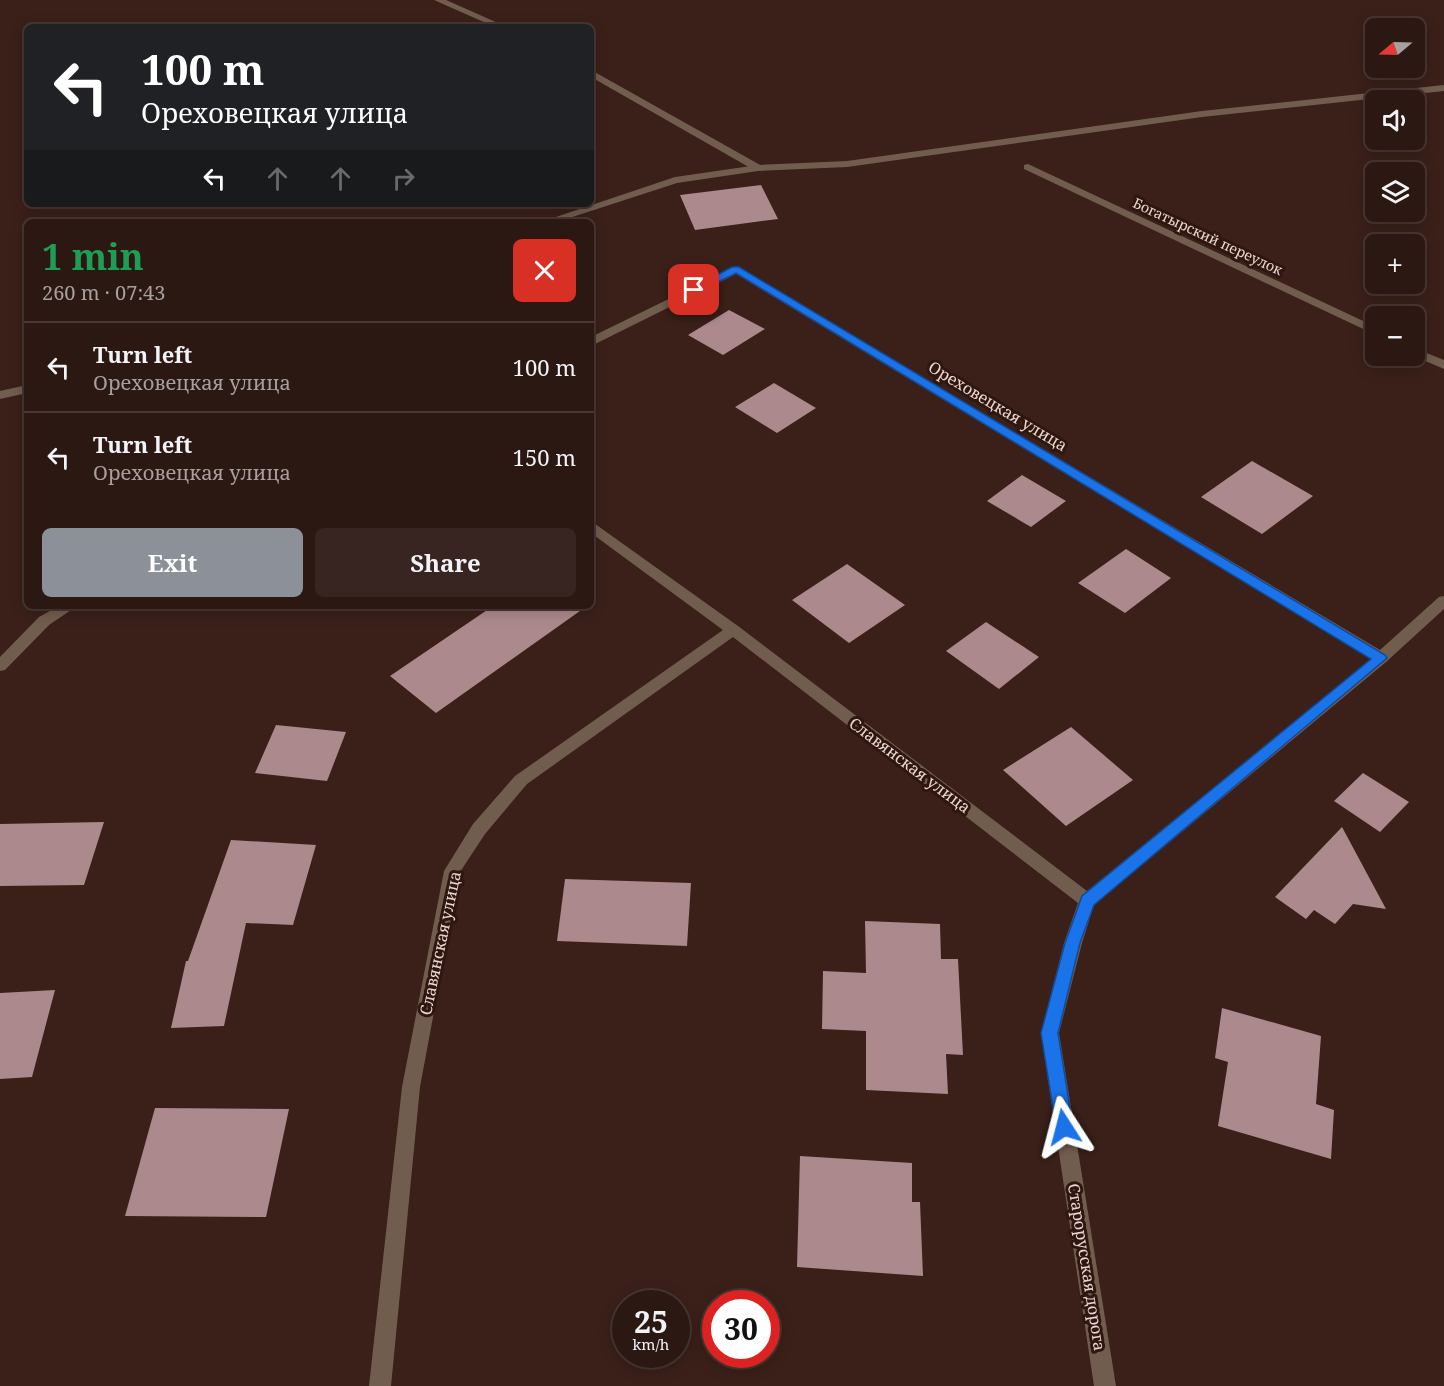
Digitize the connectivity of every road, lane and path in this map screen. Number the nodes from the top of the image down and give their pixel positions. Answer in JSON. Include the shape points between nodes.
{"nodes":[{"id":1,"x":438,"y":0,"type":"edge"},
{"id":2,"x":497,"y":24,"type":"edge"},
{"id":3,"x":594,"y":76,"type":"edge"},
{"id":4,"x":1444,"y":88,"type":"edge"},
{"id":5,"x":1028,"y":166,"type":"dead end"},
{"id":6,"x":758,"y":168,"type":"junction"},
{"id":7,"x":594,"y":206,"type":"edge"},
{"id":8,"x":592,"y":207,"type":"edge"},
{"id":9,"x":555,"y":219,"type":"edge"},
{"id":10,"x":1365,"y":327,"type":"edge"},
{"id":11,"x":594,"y":340,"type":"edge"},
{"id":12,"x":1425,"y":356,"type":"edge"},
{"id":13,"x":1444,"y":365,"type":"edge"},
{"id":14,"x":24,"y":390,"type":"edge"},
{"id":15,"x":0,"y":395,"type":"edge"},
{"id":16,"x":594,"y":528,"type":"edge"},
{"id":17,"x":1444,"y":601,"type":"edge"},
{"id":18,"x":65,"y":609,"type":"edge"},
{"id":19,"x":733,"y":630,"type":"junction"},
{"id":20,"x":1381,"y":658,"type":"junction"},
{"id":21,"x":0,"y":666,"type":"edge"},
{"id":22,"x":1088,"y":901,"type":"junction"},
{"id":23,"x":380,"y":1386,"type":"edge"},
{"id":24,"x":1106,"y":1386,"type":"edge"}],
"edges":[{"from":1,"to":2,"type":"street"},
{"from":3,"to":6,"type":"street"},
{"from":4,"to":6,"type":"street","via":[[1202,114],[847,164]]},
{"from":5,"to":10,"type":"street","name":"Богатырский переулок"},
{"from":6,"to":7,"type":"street","via":[[675,180]]},
{"from":8,"to":9,"type":"street"},
{"from":11,"to":20,"type":"street","name":"Ореховецкая улица","via":[[736,269]]},
{"from":12,"to":13,"type":"street"},
{"from":14,"to":15,"type":"street"},
{"from":16,"to":19,"type":"street","name":"Славянская улица"},
{"from":17,"to":20,"type":"street","name":"Старорусская дорога"},
{"from":18,"to":21,"type":"street","via":[[44,621]]},
{"from":19,"to":22,"type":"street","name":"Славянская улица"},
{"from":19,"to":23,"type":"street","name":"Славянская улица","via":[[521,780],[479,829],[452,872],[411,1087]]},
{"from":20,"to":22,"type":"street","name":"Старорусская дорога"},
{"from":22,"to":24,"type":"street","name":"Старорусская дорога","via":[[1072,943],[1050,1033]]}]}
